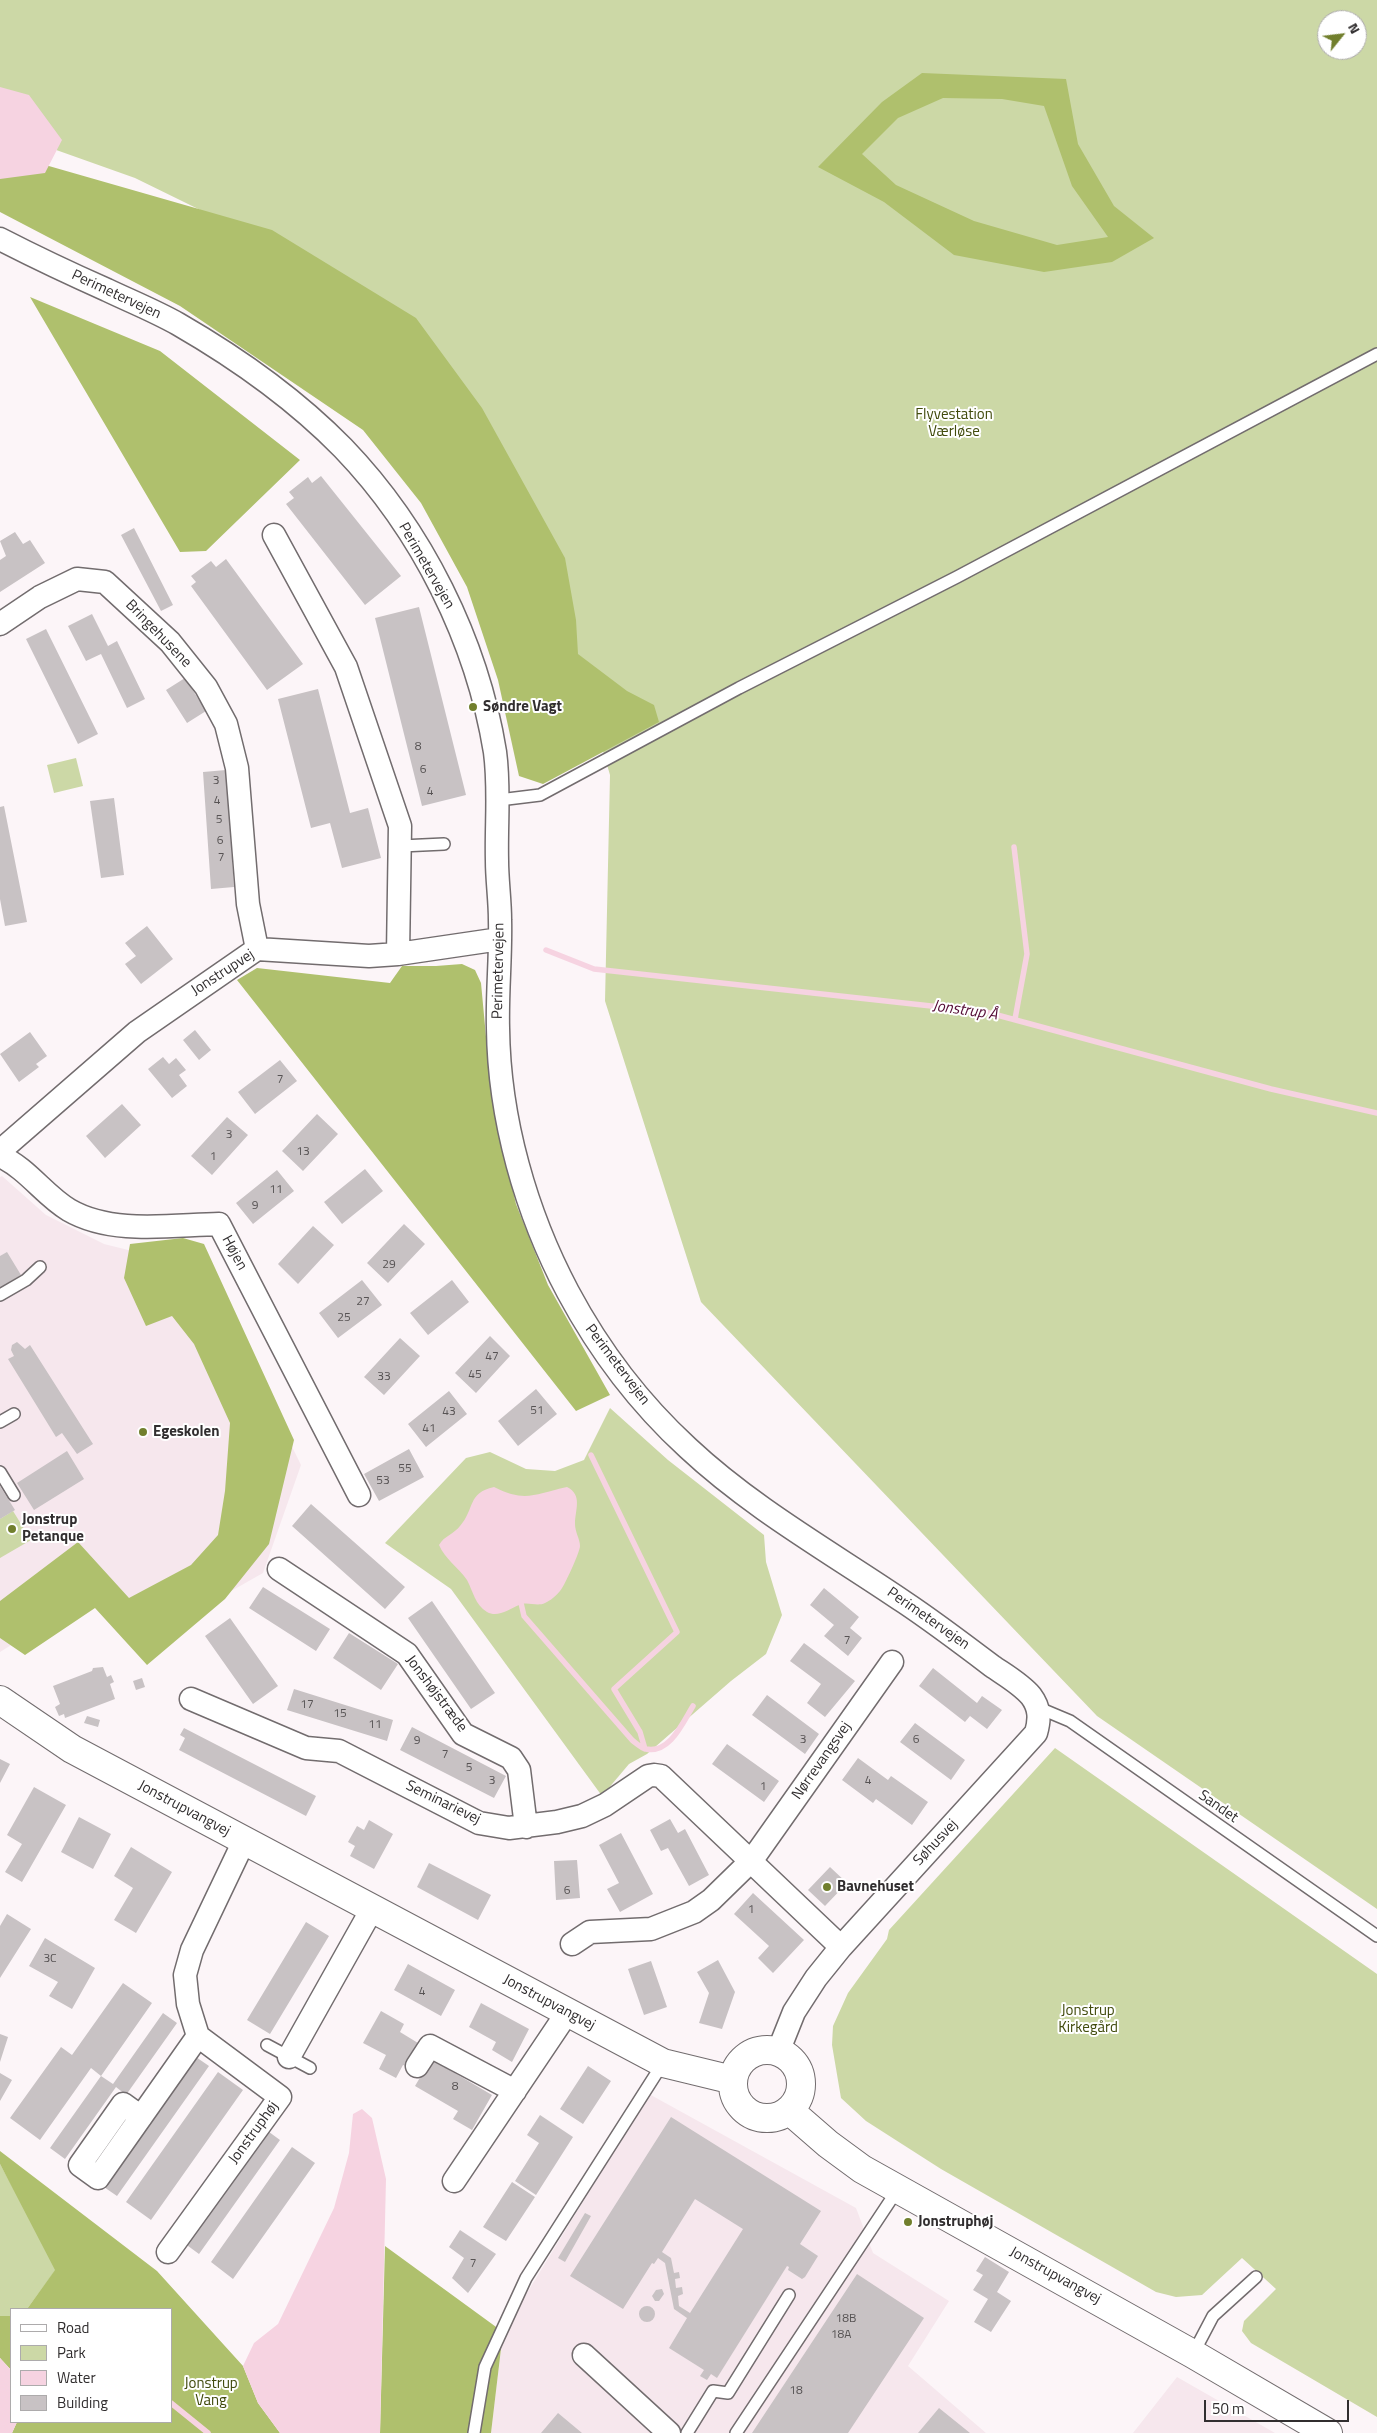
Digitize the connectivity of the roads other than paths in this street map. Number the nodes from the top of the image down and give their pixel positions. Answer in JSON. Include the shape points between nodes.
{"nodes":[{"id":1,"x":0,"y":239,"type":"edge"},
{"id":2,"x":1377,"y":354,"type":"edge"},
{"id":3,"x":274,"y":535,"type":"dead end"},
{"id":4,"x":0,"y":624,"type":"edge"},
{"id":5,"x":499,"y":800,"type":"junction"},
{"id":6,"x":444,"y":844,"type":"dead end"},
{"id":7,"x":401,"y":846,"type":"junction"},
{"id":8,"x":500,"y":939,"type":"junction"},
{"id":9,"x":257,"y":950,"type":"junction"},
{"id":10,"x":398,"y":954,"type":"junction"},
{"id":11,"x":0,"y":1151,"type":"edge"},
{"id":12,"x":0,"y":1156,"type":"edge"},
{"id":13,"x":40,"y":1267,"type":"dead end"},
{"id":14,"x":0,"y":1295,"type":"edge"},
{"id":15,"x":14,"y":1414,"type":"dead end"},
{"id":16,"x":0,"y":1422,"type":"edge"},
{"id":17,"x":0,"y":1472,"type":"edge"},
{"id":18,"x":14,"y":1494,"type":"dead end"},
{"id":19,"x":359,"y":1495,"type":"dead end"},
{"id":20,"x":279,"y":1569,"type":"dead end"},
{"id":21,"x":892,"y":1662,"type":"dead end"},
{"id":22,"x":192,"y":1699,"type":"dead end"},
{"id":23,"x":0,"y":1700,"type":"edge"},
{"id":24,"x":1039,"y":1708,"type":"junction"},
{"id":25,"x":526,"y":1827,"type":"junction"},
{"id":26,"x":244,"y":1841,"type":"junction"},
{"id":27,"x":752,"y":1860,"type":"junction"},
{"id":28,"x":372,"y":1909,"type":"junction"},
{"id":29,"x":1377,"y":1936,"type":"edge"},
{"id":30,"x":572,"y":1944,"type":"dead end"},
{"id":31,"x":841,"y":1947,"type":"junction"},
{"id":32,"x":567,"y":2013,"type":"junction"},
{"id":33,"x":198,"y":2036,"type":"junction"},
{"id":34,"x":267,"y":2045,"type":"dead end"},
{"id":35,"x":778,"y":2052,"type":"junction"},
{"id":36,"x":289,"y":2057,"type":"junction"},
{"id":37,"x":663,"y":2063,"type":"junction"},
{"id":38,"x":417,"y":2066,"type":"dead end"},
{"id":39,"x":310,"y":2068,"type":"dead end"},
{"id":40,"x":733,"y":2080,"type":"junction"},
{"id":41,"x":515,"y":2091,"type":"junction"},
{"id":42,"x":790,"y":2111,"type":"junction"},
{"id":43,"x":141,"y":2116,"type":"dead end"},
{"id":44,"x":454,"y":2182,"type":"dead end"},
{"id":45,"x":899,"y":2188,"type":"junction"},
{"id":46,"x":168,"y":2252,"type":"dead end"},
{"id":47,"x":1256,"y":2277,"type":"dead end"},
{"id":48,"x":789,"y":2295,"type":"dead end"},
{"id":49,"x":584,"y":2354,"type":"dead end"},
{"id":50,"x":1193,"y":2354,"type":"junction"},
{"id":51,"x":474,"y":2433,"type":"edge"},
{"id":52,"x":669,"y":2433,"type":"edge"},
{"id":53,"x":687,"y":2433,"type":"edge"},
{"id":54,"x":736,"y":2433,"type":"edge"},
{"id":55,"x":1328,"y":2433,"type":"edge"}],
"edges":[{"from":1,"to":5,"type":"street","name":"Perimetervejen","via":[[182,326],[240,362],[344,449],[408,532],[441,587],[463,636],[481,691],[493,745]]},
{"from":2,"to":5,"type":"lane","via":[[540,795]]},
{"from":3,"to":7,"type":"street","via":[[346,667],[400,826]]},
{"from":4,"to":9,"type":"street","name":"Bringehusene","via":[[40,597],[77,579],[105,582],[170,642],[206,687],[226,724],[237,768],[248,904]]},
{"from":5,"to":8,"type":"street","name":"Perimetervejen","via":[[496,854]]},
{"from":6,"to":7,"type":"lane"},
{"from":7,"to":10,"type":"street"},
{"from":8,"to":10,"type":"street","name":"Jonstrupvej"},
{"from":8,"to":24,"type":"street","name":"Perimetervejen","via":[[498,1031],[506,1112],[524,1185],[549,1257],[582,1319],[622,1377],[689,1450],[750,1499],[934,1622],[1024,1689]]},
{"from":9,"to":10,"type":"street","name":"Jonstrupvej","via":[[369,956]]},
{"from":9,"to":11,"type":"street","name":"Jonstrupvej","via":[[137,1032]]},
{"from":12,"to":19,"type":"street","name":"Højen","via":[[16,1163],[68,1209],[93,1220],[132,1226],[219,1224]]},
{"from":13,"to":14,"type":"lane","via":[[26,1280]]},
{"from":15,"to":16,"type":"lane"},
{"from":17,"to":18,"type":"lane"},
{"from":20,"to":25,"type":"street","name":"Jonshøjstræde","via":[[407,1654],[463,1734],[511,1758],[519,1770]]},
{"from":21,"to":27,"type":"street","name":"Nørrevangsvej"},
{"from":22,"to":25,"type":"street","name":"Seminarievej","via":[[306,1748],[339,1751],[479,1823]]},
{"from":23,"to":26,"type":"street","name":"Jonstrupvangvej","via":[[72,1749]]},
{"from":24,"to":29,"type":"lane","name":"Sandet","via":[[1070,1721]]},
{"from":24,"to":31,"type":"street","name":"Søhusvej","via":[[1036,1733]]},
{"from":25,"to":27,"type":"street","name":"Seminarievej","via":[[582,1816],[605,1805],[648,1776],[661,1776]]},
{"from":26,"to":28,"type":"street","name":"Jonstrupvangvej"},
{"from":26,"to":33,"type":"street","via":[[192,1950],[185,1975],[188,2004]]},
{"from":27,"to":30,"type":"street","name":"Nørrevangsvej","via":[[694,1912],[651,1929],[590,1932]]},
{"from":27,"to":31,"type":"street","name":"Seminarievej"},
{"from":28,"to":32,"type":"street","name":"Jonstrupvangvej"},
{"from":28,"to":36,"type":"street"},
{"from":31,"to":35,"type":"street","name":"Søhusvej","via":[[794,2012]]},
{"from":32,"to":37,"type":"street","name":"Jonstrupvangvej"},
{"from":32,"to":41,"type":"street"},
{"from":33,"to":43,"type":"street"},
{"from":33,"to":46,"type":"street","name":"Jonstruphøj","via":[[280,2097]]},
{"from":34,"to":36,"type":"lane"},
{"from":35,"to":40,"type":"street","via":[[768,2050],[749,2055],[736,2070]]},
{"from":35,"to":42,"type":"street","via":[[793,2062],[801,2078],[800,2096]]},
{"from":36,"to":39,"type":"lane"},
{"from":37,"to":40,"type":"street","name":"Jonstrupvangvej"},
{"from":37,"to":51,"type":"lane","via":[[526,2278],[485,2367]]},
{"from":38,"to":41,"type":"street","via":[[430,2046]]},
{"from":40,"to":42,"type":"street","via":[[740,2106],[755,2116],[773,2118]]},
{"from":41,"to":44,"type":"street"},
{"from":42,"to":45,"type":"street","name":"Jonstrupvangvej","via":[[862,2169]]},
{"from":45,"to":50,"type":"street","name":"Jonstrupvangvej"},
{"from":45,"to":54,"type":"lane"},
{"from":47,"to":50,"type":"lane","via":[[1213,2316]]},
{"from":48,"to":53,"type":"lane","via":[[728,2393],[713,2391]]},
{"from":49,"to":52,"type":"street"},
{"from":50,"to":55,"type":"street","name":"Jonstrupvangvej"}]}
